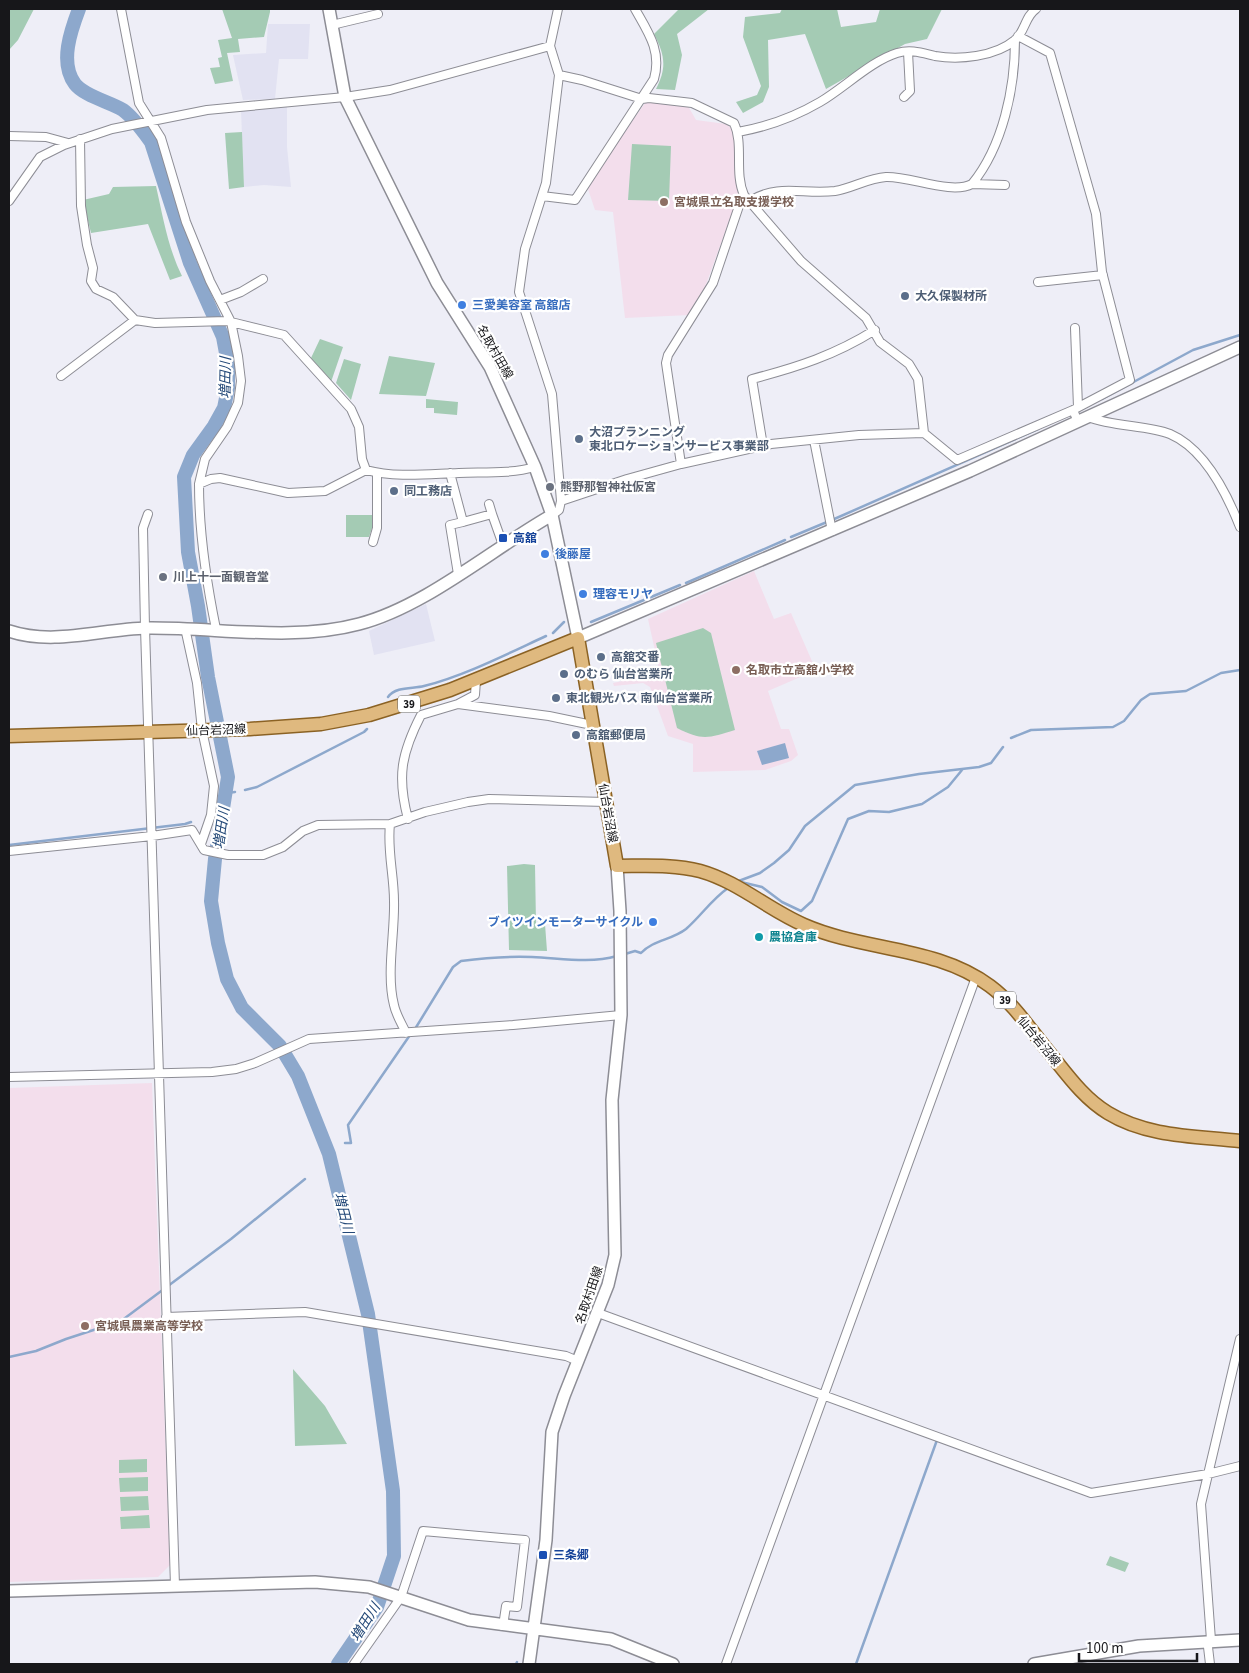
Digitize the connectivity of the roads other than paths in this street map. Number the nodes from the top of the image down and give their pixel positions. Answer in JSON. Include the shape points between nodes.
{"nodes":[{"id":1,"x":121,"y":9,"type":"edge"},
{"id":2,"x":329,"y":9,"type":"edge"},
{"id":3,"x":558,"y":9,"type":"edge"},
{"id":4,"x":635,"y":9,"type":"edge"},
{"id":5,"x":1036,"y":9,"type":"edge"},
{"id":6,"x":378,"y":14,"type":"dead end"},
{"id":7,"x":332,"y":25,"type":"junction"},
{"id":8,"x":1017,"y":38,"type":"junction"},
{"id":9,"x":550,"y":46,"type":"junction"},
{"id":10,"x":908,"y":52,"type":"junction"},
{"id":11,"x":559,"y":75,"type":"junction"},
{"id":12,"x":345,"y":97,"type":"junction"},
{"id":13,"x":904,"y":97,"type":"dead end"},
{"id":14,"x":642,"y":99,"type":"junction"},
{"id":15,"x":149,"y":120,"type":"junction"},
{"id":16,"x":738,"y":132,"type":"junction"},
{"id":17,"x":9,"y":136,"type":"edge"},
{"id":18,"x":80,"y":139,"type":"junction"},
{"id":19,"x":69,"y":143,"type":"junction"},
{"id":20,"x":972,"y":184,"type":"junction"},
{"id":21,"x":1005,"y":186,"type":"dead end"},
{"id":22,"x":542,"y":196,"type":"junction"},
{"id":23,"x":747,"y":198,"type":"junction"},
{"id":24,"x":9,"y":201,"type":"edge"},
{"id":25,"x":1100,"y":275,"type":"junction"},
{"id":26,"x":263,"y":279,"type":"dead end"},
{"id":27,"x":1038,"y":282,"type":"dead end"},
{"id":28,"x":220,"y":300,"type":"junction"},
{"id":29,"x":135,"y":320,"type":"junction"},
{"id":30,"x":230,"y":321,"type":"junction"},
{"id":31,"x":1075,"y":328,"type":"dead end"},
{"id":32,"x":875,"y":330,"type":"junction"},
{"id":33,"x":1240,"y":347,"type":"edge"},
{"id":34,"x":61,"y":376,"type":"dead end"},
{"id":35,"x":1078,"y":414,"type":"junction"},
{"id":36,"x":924,"y":434,"type":"junction"},
{"id":37,"x":814,"y":440,"type":"junction"},
{"id":38,"x":763,"y":446,"type":"junction"},
{"id":39,"x":681,"y":464,"type":"junction"},
{"id":40,"x":535,"y":467,"type":"junction"},
{"id":41,"x":366,"y":470,"type":"junction"},
{"id":42,"x":378,"y":473,"type":"junction"},
{"id":43,"x":450,"y":473,"type":"junction"},
{"id":44,"x":199,"y":484,"type":"junction"},
{"id":45,"x":561,"y":501,"type":"junction"},
{"id":46,"x":489,"y":504,"type":"dead end"},
{"id":47,"x":148,"y":514,"type":"dead end"},
{"id":48,"x":492,"y":514,"type":"junction"},
{"id":49,"x":552,"y":515,"type":"junction"},
{"id":50,"x":463,"y":522,"type":"junction"},
{"id":51,"x":1240,"y":527,"type":"edge"},
{"id":52,"x":832,"y":531,"type":"junction"},
{"id":53,"x":373,"y":542,"type":"dead end"},
{"id":54,"x":503,"y":545,"type":"junction"},
{"id":55,"x":458,"y":574,"type":"junction"},
{"id":56,"x":145,"y":628,"type":"junction"},
{"id":57,"x":187,"y":628,"type":"junction"},
{"id":58,"x":214,"y":629,"type":"junction"},
{"id":59,"x":9,"y":631,"type":"edge"},
{"id":60,"x":578,"y":638,"type":"junction"},
{"id":61,"x":476,"y":680,"type":"junction"},
{"id":62,"x":458,"y":704,"type":"junction"},
{"id":63,"x":592,"y":725,"type":"junction"},
{"id":64,"x":203,"y":730,"type":"junction"},
{"id":65,"x":149,"y":731,"type":"junction"},
{"id":66,"x":9,"y":736,"type":"edge"},
{"id":67,"x":606,"y":802,"type":"junction"},
{"id":68,"x":408,"y":819,"type":"junction"},
{"id":69,"x":390,"y":824,"type":"junction"},
{"id":70,"x":152,"y":831,"type":"junction"},
{"id":71,"x":202,"y":847,"type":"junction"},
{"id":72,"x":9,"y":851,"type":"edge"},
{"id":73,"x":617,"y":866,"type":"junction"},
{"id":74,"x":976,"y":978,"type":"junction"},
{"id":75,"x":621,"y":1015,"type":"junction"},
{"id":76,"x":410,"y":1033,"type":"junction"},
{"id":77,"x":160,"y":1073,"type":"junction"},
{"id":78,"x":9,"y":1077,"type":"edge"},
{"id":79,"x":1240,"y":1141,"type":"edge"},
{"id":80,"x":598,"y":1313,"type":"junction"},
{"id":81,"x":166,"y":1317,"type":"junction"},
{"id":82,"x":1240,"y":1339,"type":"edge"},
{"id":83,"x":572,"y":1359,"type":"junction"},
{"id":84,"x":824,"y":1394,"type":"junction"},
{"id":85,"x":1240,"y":1466,"type":"edge"},
{"id":86,"x":1208,"y":1474,"type":"junction"},
{"id":87,"x":175,"y":1586,"type":"junction"},
{"id":88,"x":9,"y":1591,"type":"edge"},
{"id":89,"x":397,"y":1596,"type":"junction"},
{"id":90,"x":503,"y":1626,"type":"junction"},
{"id":91,"x":534,"y":1629,"type":"junction"},
{"id":92,"x":1211,"y":1640,"type":"junction"},
{"id":93,"x":1240,"y":1640,"type":"edge"},
{"id":94,"x":354,"y":1664,"type":"edge"},
{"id":95,"x":529,"y":1664,"type":"edge"},
{"id":96,"x":673,"y":1664,"type":"edge"},
{"id":97,"x":726,"y":1664,"type":"edge"},
{"id":98,"x":1039,"y":1664,"type":"edge"},
{"id":99,"x":1210,"y":1664,"type":"edge"}],
"edges":[{"from":1,"to":15,"type":"street","via":[[139,103]]},
{"from":2,"to":7,"type":"street","name":"名取村田線"},
{"from":3,"to":9,"type":"street"},
{"from":4,"to":14,"type":"street","via":[[654,44],[658,65]]},
{"from":5,"to":8,"type":"street","via":[[1031,12]]},
{"from":6,"to":7,"type":"street"},
{"from":7,"to":12,"type":"street","name":"名取村田線"},
{"from":8,"to":10,"type":"street","via":[[1002,48],[958,58]]},
{"from":8,"to":20,"type":"street","via":[[1011,87],[996,141]]},
{"from":8,"to":25,"type":"street","via":[[1050,53],[1096,214]]},
{"from":9,"to":11,"type":"street"},
{"from":9,"to":12,"type":"street","via":[[390,90]]},
{"from":10,"to":13,"type":"street","via":[[910,91]]},
{"from":10,"to":16,"type":"street","via":[[897,53],[882,61],[819,102],[762,127]]},
{"from":11,"to":14,"type":"street"},
{"from":11,"to":22,"type":"street"},
{"from":12,"to":15,"type":"street","via":[[207,110]]},
{"from":12,"to":40,"type":"street","name":"名取村田線","via":[[437,282],[490,367]]},
{"from":14,"to":16,"type":"street","via":[[692,103],[734,123]]},
{"from":14,"to":22,"type":"street","via":[[575,200]]},
{"from":15,"to":18,"type":"street"},
{"from":15,"to":28,"type":"street","via":[[167,155],[186,222]]},
{"from":16,"to":23,"type":"street","via":[[740,187]]},
{"from":17,"to":19,"type":"street","via":[[46,137]]},
{"from":18,"to":19,"type":"street"},
{"from":18,"to":29,"type":"street","via":[[81,206],[93,268],[91,281],[96,289],[114,297]]},
{"from":19,"to":24,"type":"street","via":[[40,157]]},
{"from":20,"to":21,"type":"street"},
{"from":20,"to":23,"type":"street","via":[[960,188],[887,177],[833,191],[771,191]]},
{"from":22,"to":45,"type":"street","via":[[525,249],[519,292],[552,394]]},
{"from":23,"to":32,"type":"street","via":[[801,261],[843,296]]},
{"from":23,"to":39,"type":"street","via":[[741,200],[713,283],[666,363]]},
{"from":25,"to":27,"type":"street"},
{"from":25,"to":35,"type":"street","via":[[1130,380]]},
{"from":26,"to":28,"type":"street"},
{"from":28,"to":30,"type":"street"},
{"from":29,"to":30,"type":"street","via":[[155,323]]},
{"from":29,"to":34,"type":"street"},
{"from":30,"to":41,"type":"street","via":[[278,332],[291,340],[356,417]]},
{"from":30,"to":44,"type":"street","via":[[240,371],[240,396],[206,459]]},
{"from":31,"to":35,"type":"street"},
{"from":32,"to":36,"type":"street","via":[[880,342],[909,364],[918,379]]},
{"from":32,"to":38,"type":"street","via":[[845,349],[802,366],[752,379]]},
{"from":33,"to":35,"type":"street"},
{"from":35,"to":36,"type":"street","via":[[957,460]]},
{"from":35,"to":51,"type":"street","via":[[1102,422],[1169,434],[1186,443],[1204,460]]},
{"from":35,"to":52,"type":"street"},
{"from":36,"to":37,"type":"street","via":[[859,435]]},
{"from":37,"to":38,"type":"street"},
{"from":37,"to":52,"type":"street"},
{"from":38,"to":39,"type":"street"},
{"from":39,"to":45,"type":"street","via":[[627,478]]},
{"from":40,"to":43,"type":"street","via":[[515,471]]},
{"from":40,"to":49,"type":"street","name":"名取村田線"},
{"from":41,"to":42,"type":"street"},
{"from":41,"to":44,"type":"street","via":[[325,491],[288,493],[220,478]]},
{"from":42,"to":43,"type":"street"},
{"from":42,"to":53,"type":"street","via":[[377,528]]},
{"from":43,"to":50,"type":"street"},
{"from":44,"to":58,"type":"street","via":[[199,520]]},
{"from":45,"to":49,"type":"street","via":[[559,510]]},
{"from":46,"to":48,"type":"street"},
{"from":47,"to":56,"type":"street","via":[[143,528]]},
{"from":48,"to":50,"type":"street"},
{"from":48,"to":54,"type":"street"},
{"from":49,"to":54,"type":"street"},
{"from":49,"to":60,"type":"street","name":"名取村田線"},
{"from":50,"to":55,"type":"street","via":[[450,525]]},
{"from":52,"to":60,"type":"street"},
{"from":54,"to":55,"type":"street"},
{"from":55,"to":58,"type":"street","via":[[412,602],[360,624],[301,632]]},
{"from":56,"to":57,"type":"street"},
{"from":56,"to":59,"type":"street","via":[[47,638]]},
{"from":56,"to":65,"type":"street"},
{"from":57,"to":58,"type":"street"},
{"from":57,"to":64,"type":"street"},
{"from":60,"to":61,"type":"main road","name":"仙台岩沼線","number":"39"},
{"from":60,"to":63,"type":"main road","name":"仙台岩沼線"},
{"from":61,"to":62,"type":"street","via":[[475,695]]},
{"from":61,"to":64,"type":"main road","name":"仙台岩沼線","number":"39","via":[[369,715],[321,724]]},
{"from":62,"to":63,"type":"street"},
{"from":62,"to":68,"type":"street","via":[[421,715],[410,737],[401,764],[402,794]]},
{"from":63,"to":67,"type":"main road","name":"仙台岩沼線"},
{"from":64,"to":65,"type":"main road","name":"仙台岩沼線","number":"39"},
{"from":64,"to":71,"type":"street","via":[[214,786],[211,815]]},
{"from":65,"to":66,"type":"main road","name":"仙台岩沼線","number":"39"},
{"from":65,"to":70,"type":"street"},
{"from":67,"to":68,"type":"street","via":[[489,799]]},
{"from":67,"to":73,"type":"main road","name":"仙台岩沼線"},
{"from":68,"to":69,"type":"street"},
{"from":69,"to":71,"type":"street","via":[[318,825],[303,831],[274,852],[263,855],[228,856]]},
{"from":69,"to":76,"type":"street","via":[[389,852],[394,875],[393,1003]]},
{"from":70,"to":71,"type":"street","via":[[192,830]]},
{"from":70,"to":72,"type":"street"},
{"from":70,"to":77,"type":"street"},
{"from":73,"to":74,"type":"main road","name":"仙台岩沼線","number":"39","via":[[698,871],[728,881],[803,925],[926,958]]},
{"from":73,"to":75,"type":"street","name":"名取村田線"},
{"from":74,"to":79,"type":"main road","name":"仙台岩沼線","number":"39","via":[[1012,1007],[1072,1081],[1107,1113],[1151,1130]]},
{"from":74,"to":84,"type":"street"},
{"from":75,"to":76,"type":"street"},
{"from":75,"to":80,"type":"street","name":"名取村田線","via":[[612,1100],[615,1255]]},
{"from":76,"to":77,"type":"street","via":[[308,1039],[236,1069]]},
{"from":77,"to":78,"type":"street"},
{"from":77,"to":81,"type":"street"},
{"from":80,"to":83,"type":"street","name":"名取村田線"},
{"from":80,"to":84,"type":"street"},
{"from":81,"to":83,"type":"street","via":[[305,1312]]},
{"from":81,"to":87,"type":"street"},
{"from":82,"to":86,"type":"street"},
{"from":83,"to":91,"type":"street","name":"名取村田線","via":[[552,1432],[546,1540]]},
{"from":84,"to":86,"type":"street","via":[[1091,1493]]},
{"from":84,"to":97,"type":"street"},
{"from":85,"to":86,"type":"street"},
{"from":86,"to":92,"type":"street","via":[[1201,1504]]},
{"from":87,"to":88,"type":"street"},
{"from":87,"to":89,"type":"street","via":[[315,1582],[369,1587]]},
{"from":89,"to":90,"type":"street","via":[[469,1620]]},
{"from":89,"to":90,"type":"street","via":[[423,1531],[525,1540],[517,1607],[506,1606]]},
{"from":89,"to":94,"type":"street"},
{"from":90,"to":91,"type":"street"},
{"from":91,"to":95,"type":"street","name":"名取村田線"},
{"from":91,"to":96,"type":"street","via":[[611,1639]]},
{"from":92,"to":93,"type":"street"},
{"from":92,"to":98,"type":"street","via":[[1139,1646]]},
{"from":92,"to":99,"type":"street","via":[[1208,1647]]}]}
